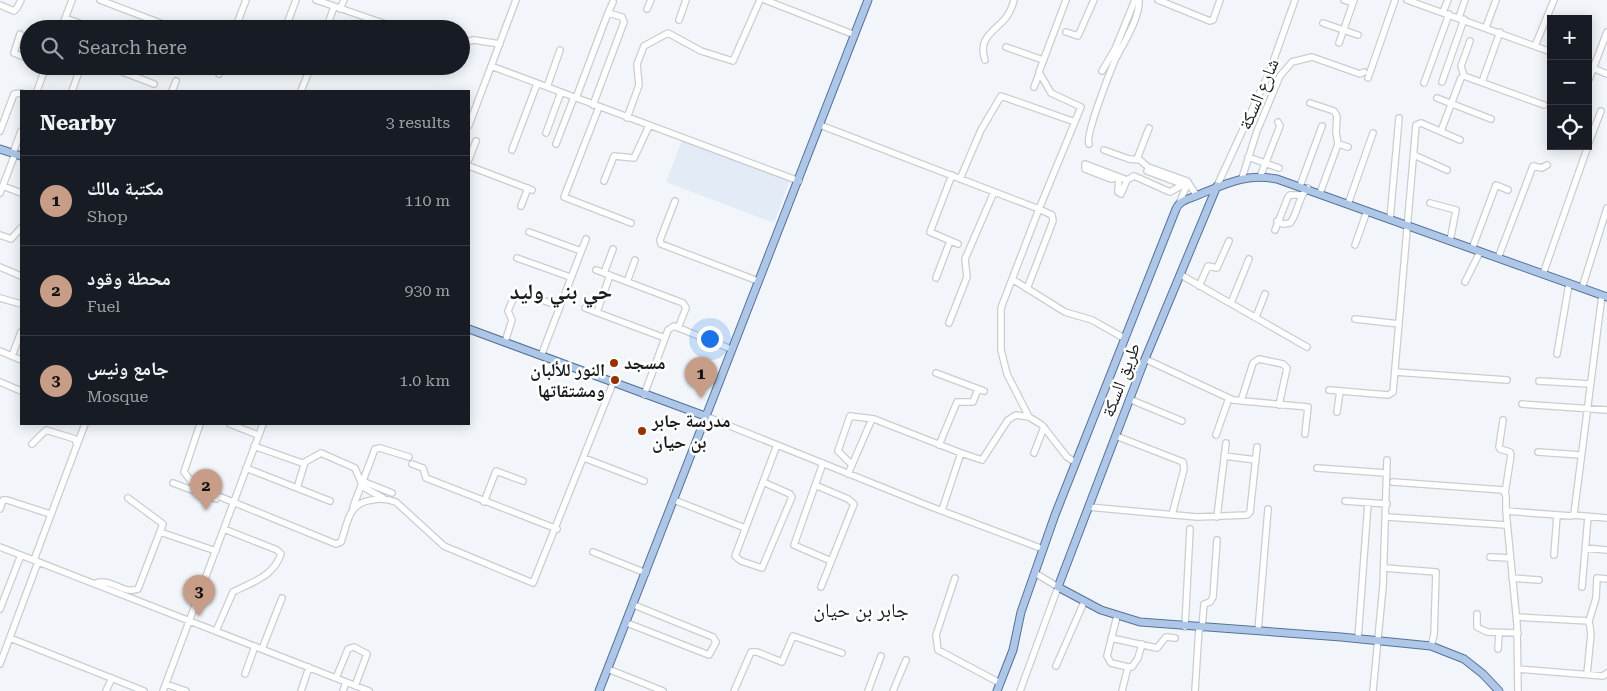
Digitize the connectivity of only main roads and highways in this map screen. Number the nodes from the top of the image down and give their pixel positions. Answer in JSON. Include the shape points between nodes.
{"nodes":[{"id":1,"x":868,"y":0,"type":"edge"},
{"id":2,"x":0,"y":149,"type":"edge"},
{"id":3,"x":16,"y":155,"type":"edge"},
{"id":4,"x":1217,"y":186,"type":"junction"},
{"id":5,"x":1605,"y":296,"type":"edge"},
{"id":6,"x":470,"y":328,"type":"edge"},
{"id":7,"x":708,"y":408,"type":"junction"},
{"id":8,"x":694,"y":414,"type":"junction"},
{"id":9,"x":705,"y":420,"type":"junction"},
{"id":10,"x":599,"y":691,"type":"edge"},
{"id":11,"x":997,"y":691,"type":"edge"},
{"id":12,"x":1498,"y":691,"type":"edge"}],
"edges":[{"from":1,"to":7,"type":"main road"},
{"from":2,"to":3,"type":"main road"},
{"from":4,"to":5,"type":"main road","via":[[1242,178],[1283,180]]},
{"from":4,"to":11,"type":"main road","via":[[1179,204],[1075,462]]},
{"from":4,"to":12,"type":"main road","name":"طريق السكة","via":[[1144,359],[1058,587],[1084,602],[1140,622],[1431,646],[1464,659]]},
{"from":6,"to":8,"type":"main road"},
{"from":7,"to":8,"type":"main road"},
{"from":7,"to":9,"type":"main road"},
{"from":8,"to":9,"type":"main road"},
{"from":9,"to":10,"type":"main road"}]}
